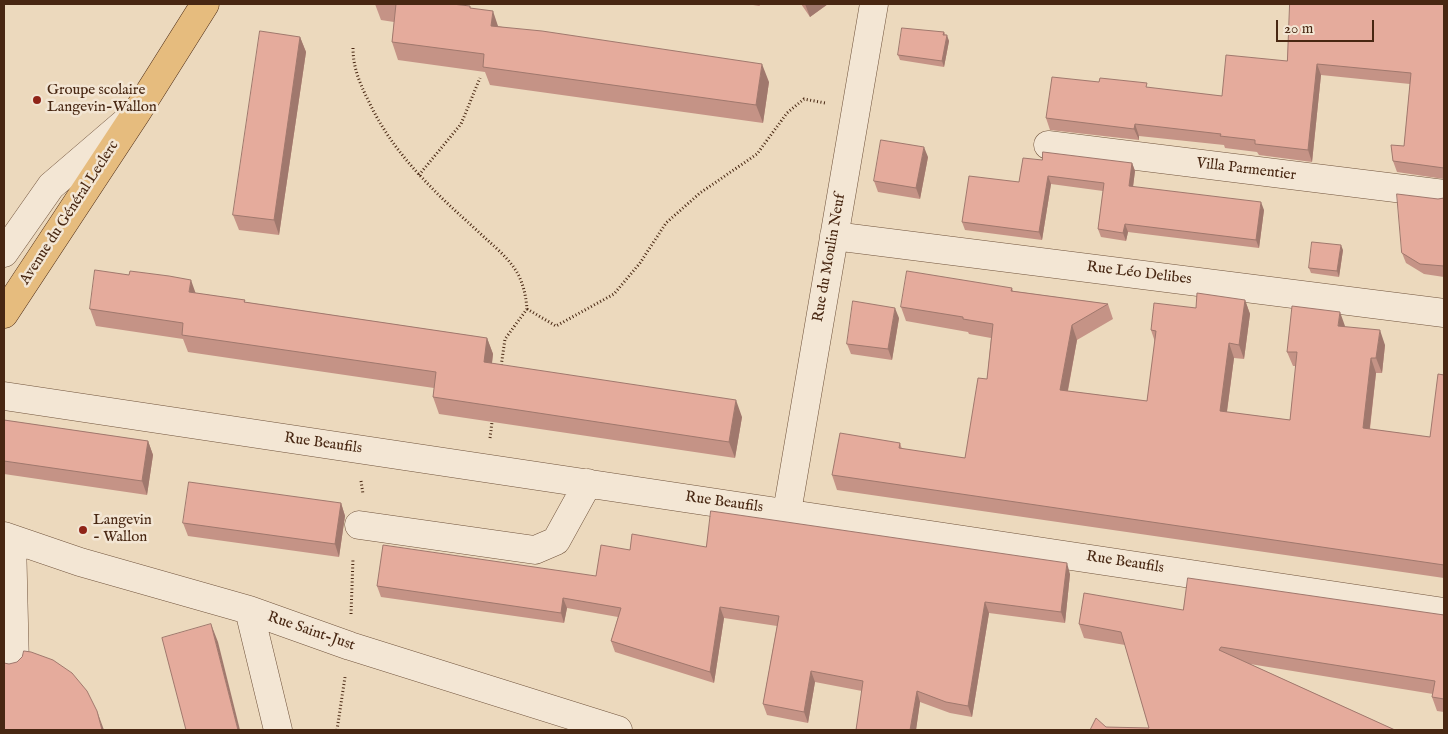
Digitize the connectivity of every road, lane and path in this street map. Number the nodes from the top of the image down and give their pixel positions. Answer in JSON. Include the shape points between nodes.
{"nodes":[{"id":1,"x":205,"y":4,"type":"edge"},
{"id":2,"x":874,"y":4,"type":"edge"},
{"id":3,"x":353,"y":48,"type":"dead end"},
{"id":4,"x":480,"y":78,"type":"edge"},
{"id":5,"x":856,"y":107,"type":"junction"},
{"id":6,"x":136,"y":112,"type":"junction"},
{"id":7,"x":1048,"y":145,"type":"dead end"},
{"id":8,"x":419,"y":175,"type":"junction"},
{"id":9,"x":1444,"y":194,"type":"edge"},
{"id":10,"x":834,"y":236,"type":"junction"},
{"id":11,"x":4,"y":253,"type":"edge"},
{"id":12,"x":527,"y":309,"type":"junction"},
{"id":13,"x":1444,"y":313,"type":"edge"},
{"id":14,"x":4,"y":314,"type":"edge"},
{"id":15,"x":500,"y":372,"type":"edge"},
{"id":16,"x":4,"y":396,"type":"edge"},
{"id":17,"x":588,"y":483,"type":"junction"},
{"id":18,"x":786,"y":512,"type":"junction"},
{"id":19,"x":359,"y":525,"type":"dead end"},
{"id":20,"x":8,"y":548,"type":"edge"},
{"id":21,"x":353,"y":559,"type":"dead end"},
{"id":22,"x":248,"y":610,"type":"junction"},
{"id":23,"x":1444,"y":612,"type":"edge"},
{"id":24,"x":350,"y":646,"type":"junction"},
{"id":25,"x":15,"y":666,"type":"edge"},
{"id":26,"x":278,"y":730,"type":"edge"},
{"id":27,"x":337,"y":730,"type":"edge"},
{"id":28,"x":618,"y":730,"type":"edge"}],
"edges":[{"from":1,"to":6,"type":"main road","name":"Avenue du Général Leclerc"},
{"from":2,"to":5,"type":"street","name":"Rue du Moulin Neuf"},
{"from":3,"to":8,"type":"path","via":[[358,79],[373,111],[387,136]]},
{"from":4,"to":8,"type":"path","via":[[461,124]]},
{"from":5,"to":10,"type":"street","name":"Rue du Moulin Neuf"},
{"from":5,"to":12,"type":"path","via":[[804,99],[787,113],[757,154],[700,193],[666,223],[640,263],[614,294],[556,326]]},
{"from":6,"to":11,"type":"street","name":"Avenue du Général Leclerc","via":[[51,186]]},
{"from":6,"to":14,"type":"main road","name":"Avenue du Général Leclerc"},
{"from":7,"to":9,"type":"street","name":"Villa Parmentier"},
{"from":8,"to":12,"type":"path","via":[[506,257],[518,275]]},
{"from":10,"to":13,"type":"street","name":"Rue Léo Delibes"},
{"from":10,"to":18,"type":"street","name":"Rue du Moulin Neuf"},
{"from":12,"to":15,"type":"path","via":[[505,339]]},
{"from":16,"to":17,"type":"street","name":"Rue Beaufils"},
{"from":17,"to":18,"type":"street","name":"Rue Beaufils"},
{"from":17,"to":19,"type":"street","via":[[556,541],[535,550]]},
{"from":18,"to":23,"type":"street","name":"Rue Beaufils"},
{"from":20,"to":22,"type":"street","name":"Rue Saint-Just","via":[[88,564]]},
{"from":20,"to":25,"type":"street"},
{"from":21,"to":24,"type":"path"},
{"from":22,"to":24,"type":"street","name":"Rue Saint-Just"},
{"from":22,"to":26,"type":"street"},
{"from":24,"to":27,"type":"path"},
{"from":24,"to":28,"type":"street","name":"Rue Saint-Just"}]}
